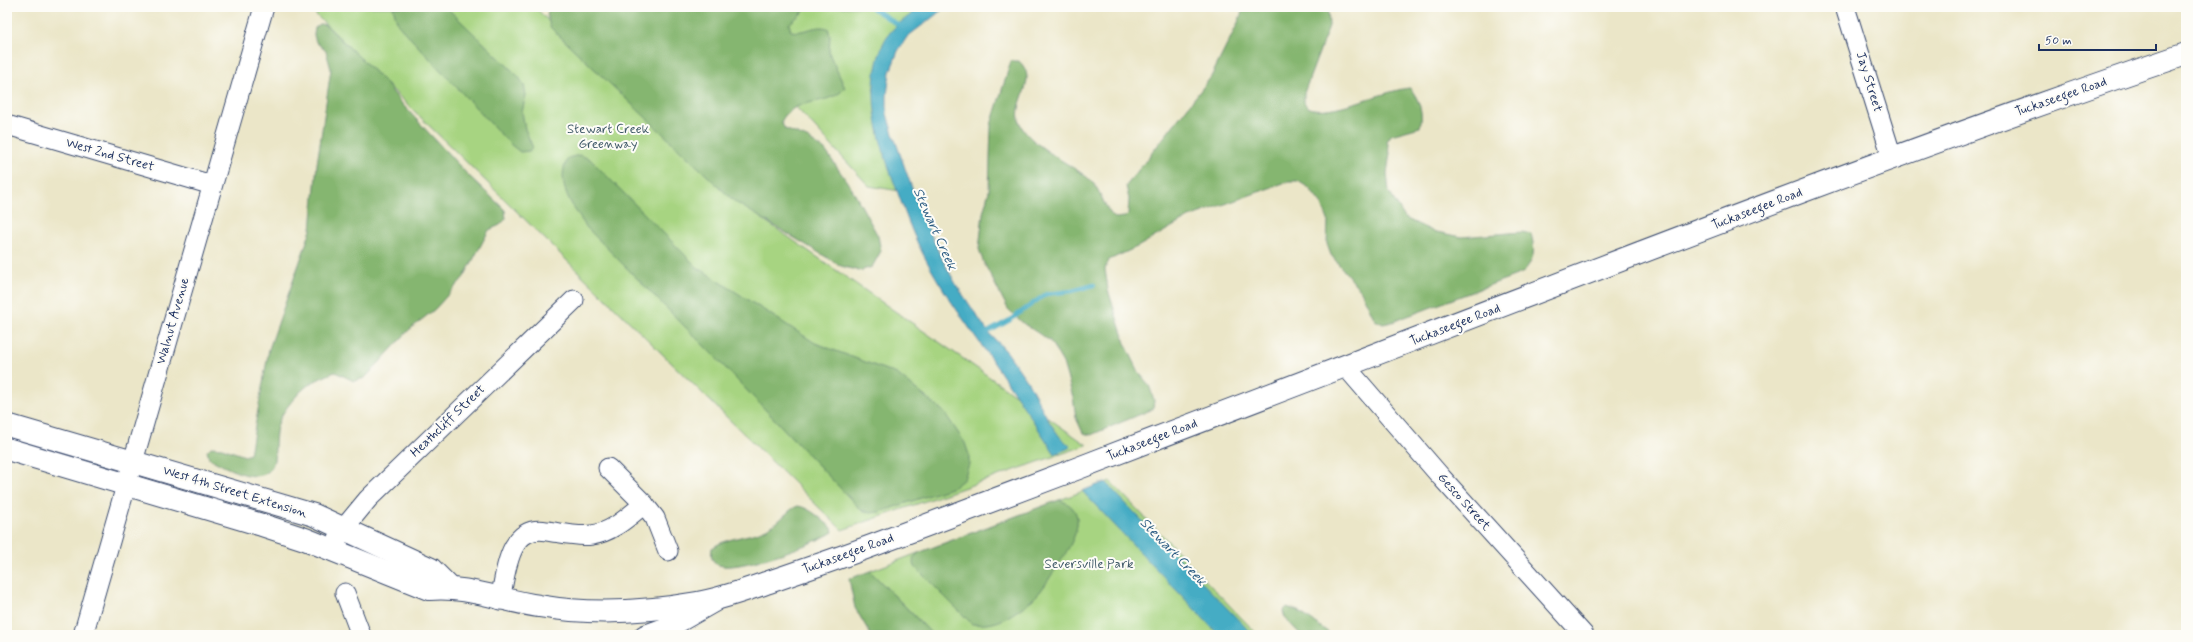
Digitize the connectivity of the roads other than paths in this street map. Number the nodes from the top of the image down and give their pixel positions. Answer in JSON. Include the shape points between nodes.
{"nodes":[{"id":1,"x":264,"y":7,"type":"edge"},
{"id":2,"x":1846,"y":7,"type":"edge"},
{"id":3,"x":2186,"y":54,"type":"edge"},
{"id":4,"x":7,"y":125,"type":"edge"},
{"id":5,"x":1892,"y":157,"type":"junction"},
{"id":6,"x":212,"y":185,"type":"junction"},
{"id":7,"x":574,"y":300,"type":"dead end"},
{"id":8,"x":1346,"y":367,"type":"junction"},
{"id":9,"x":7,"y":425,"type":"edge"},
{"id":10,"x":7,"y":449,"type":"edge"},
{"id":11,"x":132,"y":461,"type":"junction"},
{"id":12,"x":608,"y":468,"type":"dead end"},
{"id":13,"x":126,"y":484,"type":"junction"},
{"id":14,"x":644,"y":504,"type":"junction"},
{"id":15,"x":344,"y":529,"type":"junction"},
{"id":16,"x":331,"y":550,"type":"junction"},
{"id":17,"x":668,"y":551,"type":"dead end"},
{"id":18,"x":449,"y":587,"type":"junction"},
{"id":19,"x":345,"y":594,"type":"dead end"},
{"id":20,"x":724,"y":598,"type":"junction"},
{"id":21,"x":500,"y":600,"type":"junction"},
{"id":22,"x":83,"y":635,"type":"edge"},
{"id":23,"x":361,"y":635,"type":"edge"},
{"id":24,"x":644,"y":635,"type":"edge"},
{"id":25,"x":1584,"y":635,"type":"edge"}],
"edges":[{"from":1,"to":6,"type":"street","name":"Walnut Avenue"},
{"from":2,"to":5,"type":"street","name":"Jay Street"},
{"from":3,"to":5,"type":"main road","name":"Tuckaseegee Road"},
{"from":4,"to":6,"type":"street","name":"West 2nd Street"},
{"from":5,"to":8,"type":"main road","name":"Tuckaseegee Road"},
{"from":6,"to":11,"type":"street","name":"Walnut Avenue"},
{"from":7,"to":15,"type":"street","name":"Heathcliff Street","via":[[368,499]]},
{"from":8,"to":20,"type":"main road","name":"Tuckaseegee Road","via":[[902,535]]},
{"from":8,"to":25,"type":"street","name":"Gesco Street"},
{"from":9,"to":11,"type":"main road","name":"West 4th Street Extension"},
{"from":10,"to":13,"type":"main road","name":"West 4th Street Extension"},
{"from":11,"to":13,"type":"street","name":"Walnut Avenue"},
{"from":11,"to":15,"type":"main road","name":"West 4th Street Extension","via":[[314,515]]},
{"from":12,"to":14,"type":"street"},
{"from":13,"to":16,"type":"main road","name":"West 4th Street Extension","via":[[260,524]]},
{"from":13,"to":22,"type":"street","name":"Walnut Avenue"},
{"from":14,"to":17,"type":"street","via":[[655,518]]},
{"from":14,"to":21,"type":"street","via":[[611,529],[593,535],[569,535],[545,530],[528,532],[517,539]]},
{"from":15,"to":16,"type":"street","name":"Heathcliff Street"},
{"from":15,"to":18,"type":"main road","name":"West 4th Street Extension","via":[[431,569]]},
{"from":16,"to":18,"type":"main road","name":"West 4th Street Extension","via":[[429,589]]},
{"from":18,"to":21,"type":"main road","name":"West 4th Street Extension"},
{"from":19,"to":23,"type":"street"},
{"from":20,"to":21,"type":"main road","name":"West 4th Street Extension","via":[[659,608],[591,611],[546,608]]},
{"from":20,"to":24,"type":"street","via":[[680,622]]}]}
